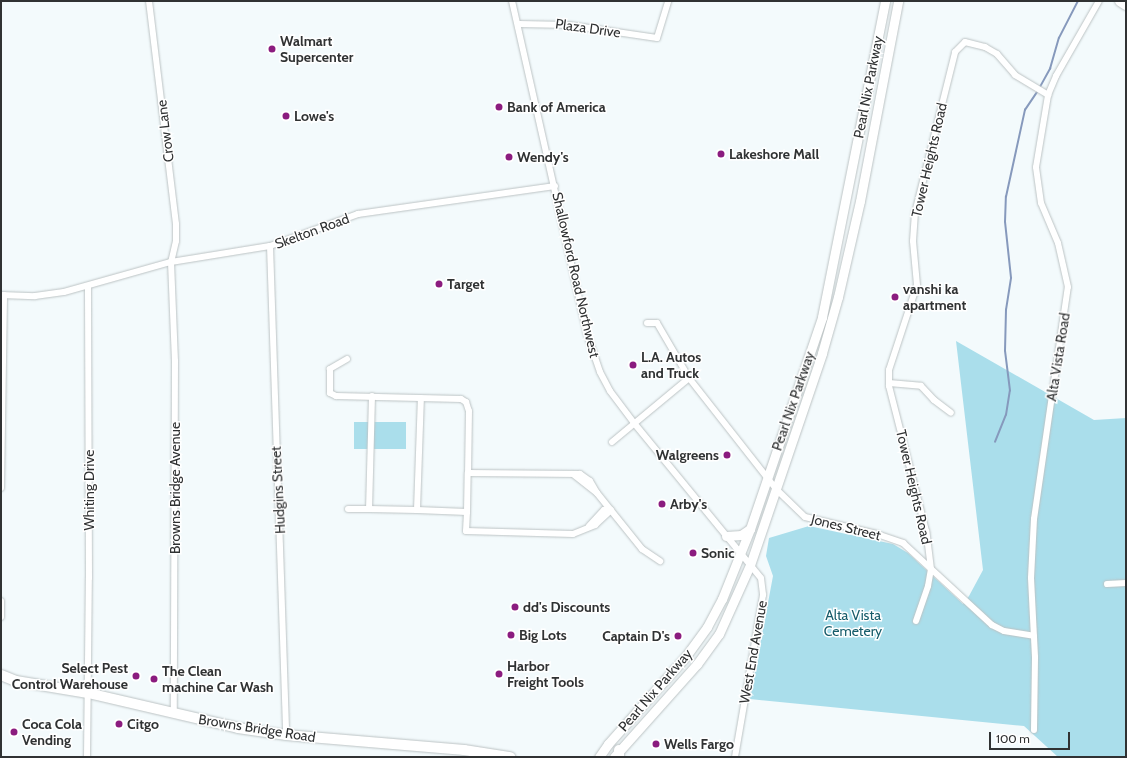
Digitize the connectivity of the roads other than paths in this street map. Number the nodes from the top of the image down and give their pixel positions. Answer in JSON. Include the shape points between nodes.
{"nodes":[{"id":1,"x":149,"y":1,"type":"edge"},
{"id":2,"x":512,"y":1,"type":"edge"},
{"id":3,"x":668,"y":1,"type":"edge"},
{"id":4,"x":885,"y":1,"type":"edge"},
{"id":5,"x":898,"y":1,"type":"edge"},
{"id":6,"x":1099,"y":1,"type":"edge"},
{"id":7,"x":1120,"y":1,"type":"edge"},
{"id":8,"x":1126,"y":5,"type":"edge"},
{"id":9,"x":519,"y":24,"type":"junction"},
{"id":10,"x":1048,"y":95,"type":"junction"},
{"id":11,"x":554,"y":186,"type":"junction"},
{"id":12,"x":270,"y":246,"type":"junction"},
{"id":13,"x":171,"y":262,"type":"junction"},
{"id":14,"x":88,"y":287,"type":"junction"},
{"id":15,"x":2,"y":295,"type":"edge"},
{"id":16,"x":647,"y":323,"type":"dead end"},
{"id":17,"x":347,"y":359,"type":"dead end"},
{"id":18,"x":689,"y":378,"type":"junction"},
{"id":19,"x":889,"y":383,"type":"junction"},
{"id":20,"x":372,"y":396,"type":"junction"},
{"id":21,"x":420,"y":398,"type":"junction"},
{"id":22,"x":951,"y":413,"type":"dead end"},
{"id":23,"x":634,"y":423,"type":"junction"},
{"id":24,"x":612,"y":442,"type":"dead end"},
{"id":25,"x":468,"y":473,"type":"junction"},
{"id":26,"x":767,"y":476,"type":"junction"},
{"id":27,"x":1,"y":488,"type":"edge"},
{"id":28,"x":776,"y":489,"type":"junction"},
{"id":29,"x":348,"y":509,"type":"dead end"},
{"id":30,"x":370,"y":509,"type":"junction"},
{"id":31,"x":417,"y":510,"type":"junction"},
{"id":32,"x":610,"y":510,"type":"junction"},
{"id":33,"x":467,"y":512,"type":"junction"},
{"id":34,"x":750,"y":529,"type":"junction"},
{"id":35,"x":726,"y":536,"type":"junction"},
{"id":36,"x":740,"y":554,"type":"junction"},
{"id":37,"x":660,"y":561,"type":"dead end"},
{"id":38,"x":750,"y":565,"type":"junction"},
{"id":39,"x":931,"y":569,"type":"junction"},
{"id":40,"x":1126,"y":583,"type":"edge"},
{"id":41,"x":1107,"y":584,"type":"dead end"},
{"id":42,"x":1,"y":601,"type":"edge"},
{"id":43,"x":1,"y":617,"type":"edge"},
{"id":44,"x":916,"y":621,"type":"dead end"},
{"id":45,"x":1034,"y":636,"type":"junction"},
{"id":46,"x":3,"y":678,"type":"edge"},
{"id":47,"x":88,"y":693,"type":"junction"},
{"id":48,"x":174,"y":714,"type":"junction"},
{"id":49,"x":1034,"y":730,"type":"dead end"},
{"id":50,"x":286,"y":735,"type":"junction"},
{"id":51,"x":463,"y":754,"type":"edge"},
{"id":52,"x":617,"y":755,"type":"edge"},
{"id":53,"x":87,"y":757,"type":"edge"},
{"id":54,"x":510,"y":757,"type":"edge"},
{"id":55,"x":599,"y":757,"type":"edge"},
{"id":56,"x":735,"y":757,"type":"edge"}],
"edges":[{"from":1,"to":13,"type":"street","name":"Crow Lane","via":[[176,224],[175,247]]},
{"from":2,"to":9,"type":"street","name":"Shallowford Road Northwest"},
{"from":3,"to":9,"type":"street","name":"Plaza Drive","via":[[657,38],[570,25]]},
{"from":4,"to":26,"type":"main road","name":"Pearl Nix Parkway","via":[[822,317]]},
{"from":5,"to":28,"type":"main road","name":"Pearl Nix Parkway","via":[[860,201],[838,297]]},
{"from":6,"to":10,"type":"street","name":"Alta Vista Road","via":[[1056,76]]},
{"from":7,"to":8,"type":"main road"},
{"from":9,"to":11,"type":"street","name":"Shallowford Road Northwest"},
{"from":10,"to":19,"type":"street","name":"Tower Heights Road","via":[[1015,76],[1002,59],[985,47],[964,42],[955,52],[915,213],[913,241],[917,285],[889,370]]},
{"from":10,"to":45,"type":"street","name":"Alta Vista Road","via":[[1036,167],[1036,183],[1040,203],[1058,243],[1068,287],[1034,519],[1031,578]]},
{"from":11,"to":12,"type":"street","name":"Skelton Road","via":[[358,214]]},
{"from":11,"to":23,"type":"street","name":"Shallowford Road Northwest","via":[[593,354],[610,391]]},
{"from":12,"to":13,"type":"street","name":"Skelton Road"},
{"from":12,"to":50,"type":"street","name":"Hudgins Street"},
{"from":13,"to":14,"type":"street","name":"Skelton Road"},
{"from":13,"to":48,"type":"street","name":"Browns Bridge Avenue","via":[[175,361]]},
{"from":14,"to":15,"type":"street","name":"Skelton Road","via":[[35,296]]},
{"from":14,"to":47,"type":"street","name":"Whiting Drive"},
{"from":15,"to":27,"type":"street"},
{"from":16,"to":18,"type":"street","name":"Jones Street","via":[[657,323]]},
{"from":17,"to":20,"type":"street","via":[[330,369],[330,393],[336,396]]},
{"from":18,"to":23,"type":"street"},
{"from":18,"to":26,"type":"street","name":"Jones Street"},
{"from":19,"to":22,"type":"street","via":[[921,386]]},
{"from":19,"to":39,"type":"street","name":"Tower Heights Road","via":[[926,531]]},
{"from":20,"to":21,"type":"street"},
{"from":20,"to":30,"type":"street"},
{"from":21,"to":25,"type":"street","via":[[461,399],[466,402],[469,411]]},
{"from":21,"to":31,"type":"street"},
{"from":23,"to":24,"type":"street"},
{"from":23,"to":35,"type":"street","name":"Shallowford Road Northwest"},
{"from":25,"to":32,"type":"street","via":[[580,474]]},
{"from":25,"to":33,"type":"street"},
{"from":26,"to":28,"type":"street","name":"Jones Street"},
{"from":26,"to":34,"type":"main road","name":"Pearl Nix Parkway"},
{"from":28,"to":38,"type":"main road","name":"Pearl Nix Parkway"},
{"from":28,"to":39,"type":"street","name":"Jones Street","via":[[805,517],[892,538],[914,552]]},
{"from":29,"to":30,"type":"street"},
{"from":30,"to":31,"type":"street"},
{"from":31,"to":33,"type":"street"},
{"from":32,"to":33,"type":"street","via":[[604,510],[589,526],[573,534],[466,531]]},
{"from":32,"to":37,"type":"street","via":[[642,549]]},
{"from":34,"to":35,"type":"main road","via":[[741,535]]},
{"from":34,"to":36,"type":"main road","name":"Pearl Nix Parkway"},
{"from":35,"to":36,"type":"street","name":"Shallowford Road Northwest"},
{"from":36,"to":38,"type":"street","name":"West End Avenue"},
{"from":36,"to":55,"type":"main road","name":"Pearl Nix Parkway","via":[[707,627],[686,656]]},
{"from":38,"to":52,"type":"main road","name":"Pearl Nix Parkway","via":[[719,634],[698,664]]},
{"from":38,"to":56,"type":"street","name":"West End Avenue","via":[[761,578],[763,596]]},
{"from":39,"to":44,"type":"street","name":"Tower Heights Road"},
{"from":39,"to":45,"type":"street","name":"Jones Street","via":[[992,625],[1004,631]]},
{"from":40,"to":41,"type":"street"},
{"from":42,"to":43,"type":"street"},
{"from":45,"to":49,"type":"street","name":"Alta Vista Road"},
{"from":46,"to":47,"type":"main road","name":"Browns Bridge Road"},
{"from":47,"to":48,"type":"main road","name":"Browns Bridge Road"},
{"from":47,"to":53,"type":"street","name":"Whiting Drive"},
{"from":48,"to":50,"type":"main road","name":"Browns Bridge Road"},
{"from":50,"to":51,"type":"main road","name":"Browns Bridge Road"},
{"from":51,"to":54,"type":"main road","name":"Browns Bridge Road"}]}
